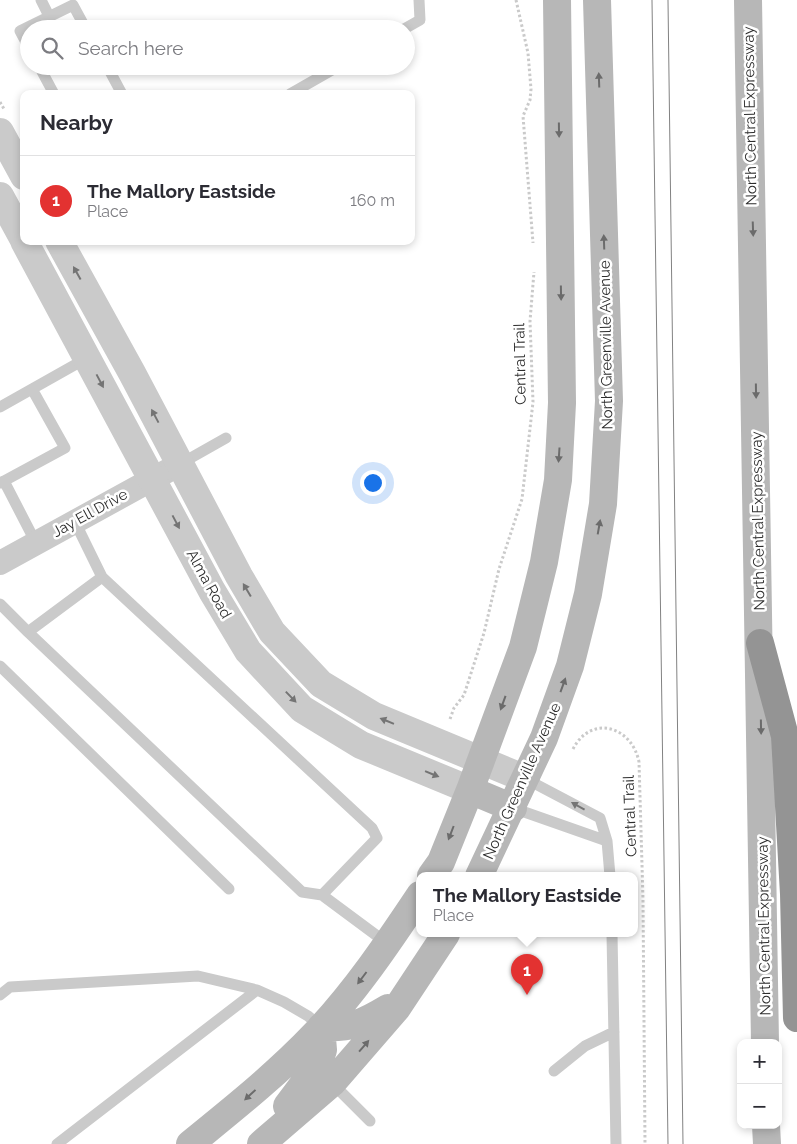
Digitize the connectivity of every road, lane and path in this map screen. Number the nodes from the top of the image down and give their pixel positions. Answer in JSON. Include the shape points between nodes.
{"nodes":[{"id":1,"x":41,"y":0,"type":"edge"},
{"id":2,"x":419,"y":0,"type":"edge"},
{"id":3,"x":516,"y":0,"type":"edge"},
{"id":4,"x":748,"y":0,"type":"edge"},
{"id":5,"x":557,"y":6,"type":"edge"},
{"id":6,"x":597,"y":6,"type":"edge"},
{"id":7,"x":49,"y":16,"type":"junction"},
{"id":8,"x":41,"y":20,"type":"edge"},
{"id":9,"x":81,"y":20,"type":"edge"},
{"id":10,"x":415,"y":23,"type":"edge"},
{"id":11,"x":44,"y":75,"type":"edge"},
{"id":12,"x":112,"y":75,"type":"edge"},
{"id":13,"x":323,"y":75,"type":"edge"},
{"id":14,"x":52,"y":90,"type":"edge"},
{"id":15,"x":120,"y":90,"type":"edge"},
{"id":16,"x":297,"y":90,"type":"edge"},
{"id":17,"x":0,"y":132,"type":"edge"},
{"id":18,"x":20,"y":169,"type":"edge"},
{"id":19,"x":3,"y":207,"type":"edge"},
{"id":20,"x":20,"y":235,"type":"edge"},
{"id":21,"x":534,"y":244,"type":"dead end"},
{"id":22,"x":26,"y":245,"type":"edge"},
{"id":23,"x":62,"y":245,"type":"edge"},
{"id":24,"x":534,"y":268,"type":"dead end"},
{"id":25,"x":87,"y":358,"type":"junction"},
{"id":26,"x":32,"y":389,"type":"junction"},
{"id":27,"x":0,"y":407,"type":"edge"},
{"id":28,"x":226,"y":438,"type":"dead end"},
{"id":29,"x":180,"y":464,"type":"junction"},
{"id":30,"x":153,"y":479,"type":"junction"},
{"id":31,"x":2,"y":482,"type":"edge"},
{"id":32,"x":76,"y":522,"type":"junction"},
{"id":33,"x":36,"y":543,"type":"junction"},
{"id":34,"x":0,"y":563,"type":"edge"},
{"id":35,"x":102,"y":577,"type":"junction"},
{"id":36,"x":0,"y":604,"type":"edge"},
{"id":37,"x":28,"y":632,"type":"junction"},
{"id":38,"x":760,"y":643,"type":"junction"},
{"id":39,"x":0,"y":666,"type":"edge"},
{"id":40,"x":450,"y":718,"type":"dead end"},
{"id":41,"x":574,"y":749,"type":"dead end"},
{"id":42,"x":481,"y":760,"type":"junction"},
{"id":43,"x":526,"y":779,"type":"junction"},
{"id":44,"x":470,"y":790,"type":"junction"},
{"id":45,"x":513,"y":808,"type":"junction"},
{"id":46,"x":607,"y":841,"type":"junction"},
{"id":47,"x":434,"y":872,"type":"edge"},
{"id":48,"x":481,"y":872,"type":"edge"},
{"id":49,"x":610,"y":872,"type":"edge"},
{"id":50,"x":229,"y":889,"type":"dead end"},
{"id":51,"x":322,"y":895,"type":"junction"},
{"id":52,"x":416,"y":901,"type":"edge"},
{"id":53,"x":444,"y":937,"type":"edge"},
{"id":54,"x":612,"y":937,"type":"edge"},
{"id":55,"x":388,"y":944,"type":"junction"},
{"id":56,"x":256,"y":990,"type":"junction"},
{"id":57,"x":0,"y":995,"type":"edge"},
{"id":58,"x":402,"y":1000,"type":"junction"},
{"id":59,"x":797,"y":1018,"type":"edge"},
{"id":60,"x":321,"y":1027,"type":"junction"},
{"id":61,"x":614,"y":1032,"type":"junction"},
{"id":62,"x":765,"y":1039,"type":"edge"},
{"id":63,"x":554,"y":1071,"type":"dead end"},
{"id":64,"x":332,"y":1082,"type":"junction"},
{"id":65,"x":370,"y":1120,"type":"dead end"},
{"id":66,"x":766,"y":1129,"type":"edge"},
{"id":67,"x":57,"y":1144,"type":"edge"},
{"id":68,"x":190,"y":1144,"type":"edge"},
{"id":69,"x":260,"y":1144,"type":"edge"},
{"id":70,"x":616,"y":1144,"type":"edge"},
{"id":71,"x":645,"y":1144,"type":"edge"},
{"id":72,"x":767,"y":1144,"type":"edge"}],
"edges":[{"from":1,"to":7,"type":"lane"},
{"from":2,"to":10,"type":"lane","via":[[420,20]]},
{"from":3,"to":21,"type":"path","via":[[528,53],[530,80],[530,100],[523,116]]},
{"from":4,"to":38,"type":"main road","name":"North Central Expressway","one_way":true},
{"from":5,"to":6,"type":"main road"},
{"from":5,"to":42,"type":"main road","one_way":true,"via":[[562,402],[558,480],[534,607],[516,668]]},
{"from":43,"to":6,"type":"main road","name":"North Greenville Avenue","one_way":true,"via":[[570,666],[588,594],[603,504],[609,401]]},
{"from":7,"to":8,"type":"lane"},
{"from":7,"to":9,"type":"lane","via":[[73,5]]},
{"from":11,"to":14,"type":"lane"},
{"from":12,"to":15,"type":"lane"},
{"from":13,"to":16,"type":"lane"},
{"from":17,"to":18,"type":"street"},
{"from":19,"to":20,"type":"street","name":"Alma Road"},
{"from":22,"to":25,"type":"street","name":"Alma Road"},
{"from":29,"to":23,"type":"street","name":"Alma Road","one_way":true},
{"from":24,"to":40,"type":"path","name":"Central Trail","via":[[530,321],[533,402],[522,499],[464,695]]},
{"from":25,"to":26,"type":"lane"},
{"from":25,"to":30,"type":"street","name":"Alma Road","one_way":true},
{"from":26,"to":27,"type":"lane"},
{"from":26,"to":31,"type":"lane","via":[[65,448]]},
{"from":28,"to":29,"type":"lane"},
{"from":29,"to":30,"type":"street","name":"Jay Ell Drive"},
{"from":42,"to":29,"type":"street","name":"Alma Road","one_way":true,"via":[[374,716],[321,684],[272,632]]},
{"from":30,"to":32,"type":"street","name":"Jay Ell Drive"},
{"from":30,"to":44,"type":"street","name":"Alma Road","one_way":true,"via":[[212,591],[248,651],[302,709],[362,745]]},
{"from":31,"to":33,"type":"lane"},
{"from":32,"to":33,"type":"street","name":"Jay Ell Drive"},
{"from":32,"to":35,"type":"lane"},
{"from":33,"to":34,"type":"street","name":"Jay Ell Drive"},
{"from":35,"to":37,"type":"lane"},
{"from":35,"to":51,"type":"lane","via":[[372,828],[377,838]]},
{"from":36,"to":37,"type":"lane"},
{"from":37,"to":51,"type":"lane","via":[[302,892]]},
{"from":38,"to":59,"type":"highway","via":[[785,736]]},
{"from":38,"to":62,"type":"main road","name":"North Central Expressway","one_way":true},
{"from":39,"to":50,"type":"lane"},
{"from":41,"to":71,"type":"path","name":"Central Trail","via":[[578,739],[603,728],[618,730],[637,749],[643,899]]},
{"from":42,"to":43,"type":"street","name":"Alma Road"},
{"from":42,"to":44,"type":"main road"},
{"from":43,"to":45,"type":"main road","name":"North Greenville Avenue"},
{"from":46,"to":43,"type":"lane","one_way":true,"via":[[600,818]]},
{"from":44,"to":45,"type":"main road","name":"Alma Road"},
{"from":44,"to":47,"type":"main road","one_way":true,"via":[[441,862]]},
{"from":45,"to":46,"type":"lane"},
{"from":45,"to":48,"type":"main road","name":"North Greenville Avenue"},
{"from":46,"to":49,"type":"lane"},
{"from":51,"to":55,"type":"lane"},
{"from":52,"to":55,"type":"main road"},
{"from":53,"to":58,"type":"main road"},
{"from":54,"to":61,"type":"lane"},
{"from":55,"to":60,"type":"main road","one_way":true},
{"from":56,"to":57,"type":"lane","via":[[198,976],[10,987]]},
{"from":56,"to":60,"type":"lane","via":[[284,1002]]},
{"from":56,"to":67,"type":"lane"},
{"from":58,"to":60,"type":"main road","via":[[359,1025],[340,1029]]},
{"from":64,"to":58,"type":"main road","one_way":true},
{"from":60,"to":68,"type":"main road","one_way":true,"via":[[242,1102]]},
{"from":60,"to":69,"type":"main road","via":[[323,1050],[317,1066]]},
{"from":61,"to":63,"type":"lane","via":[[585,1046]]},
{"from":61,"to":70,"type":"lane"},
{"from":64,"to":65,"type":"lane"},
{"from":64,"to":69,"type":"main road"},
{"from":66,"to":72,"type":"main road"}]}
